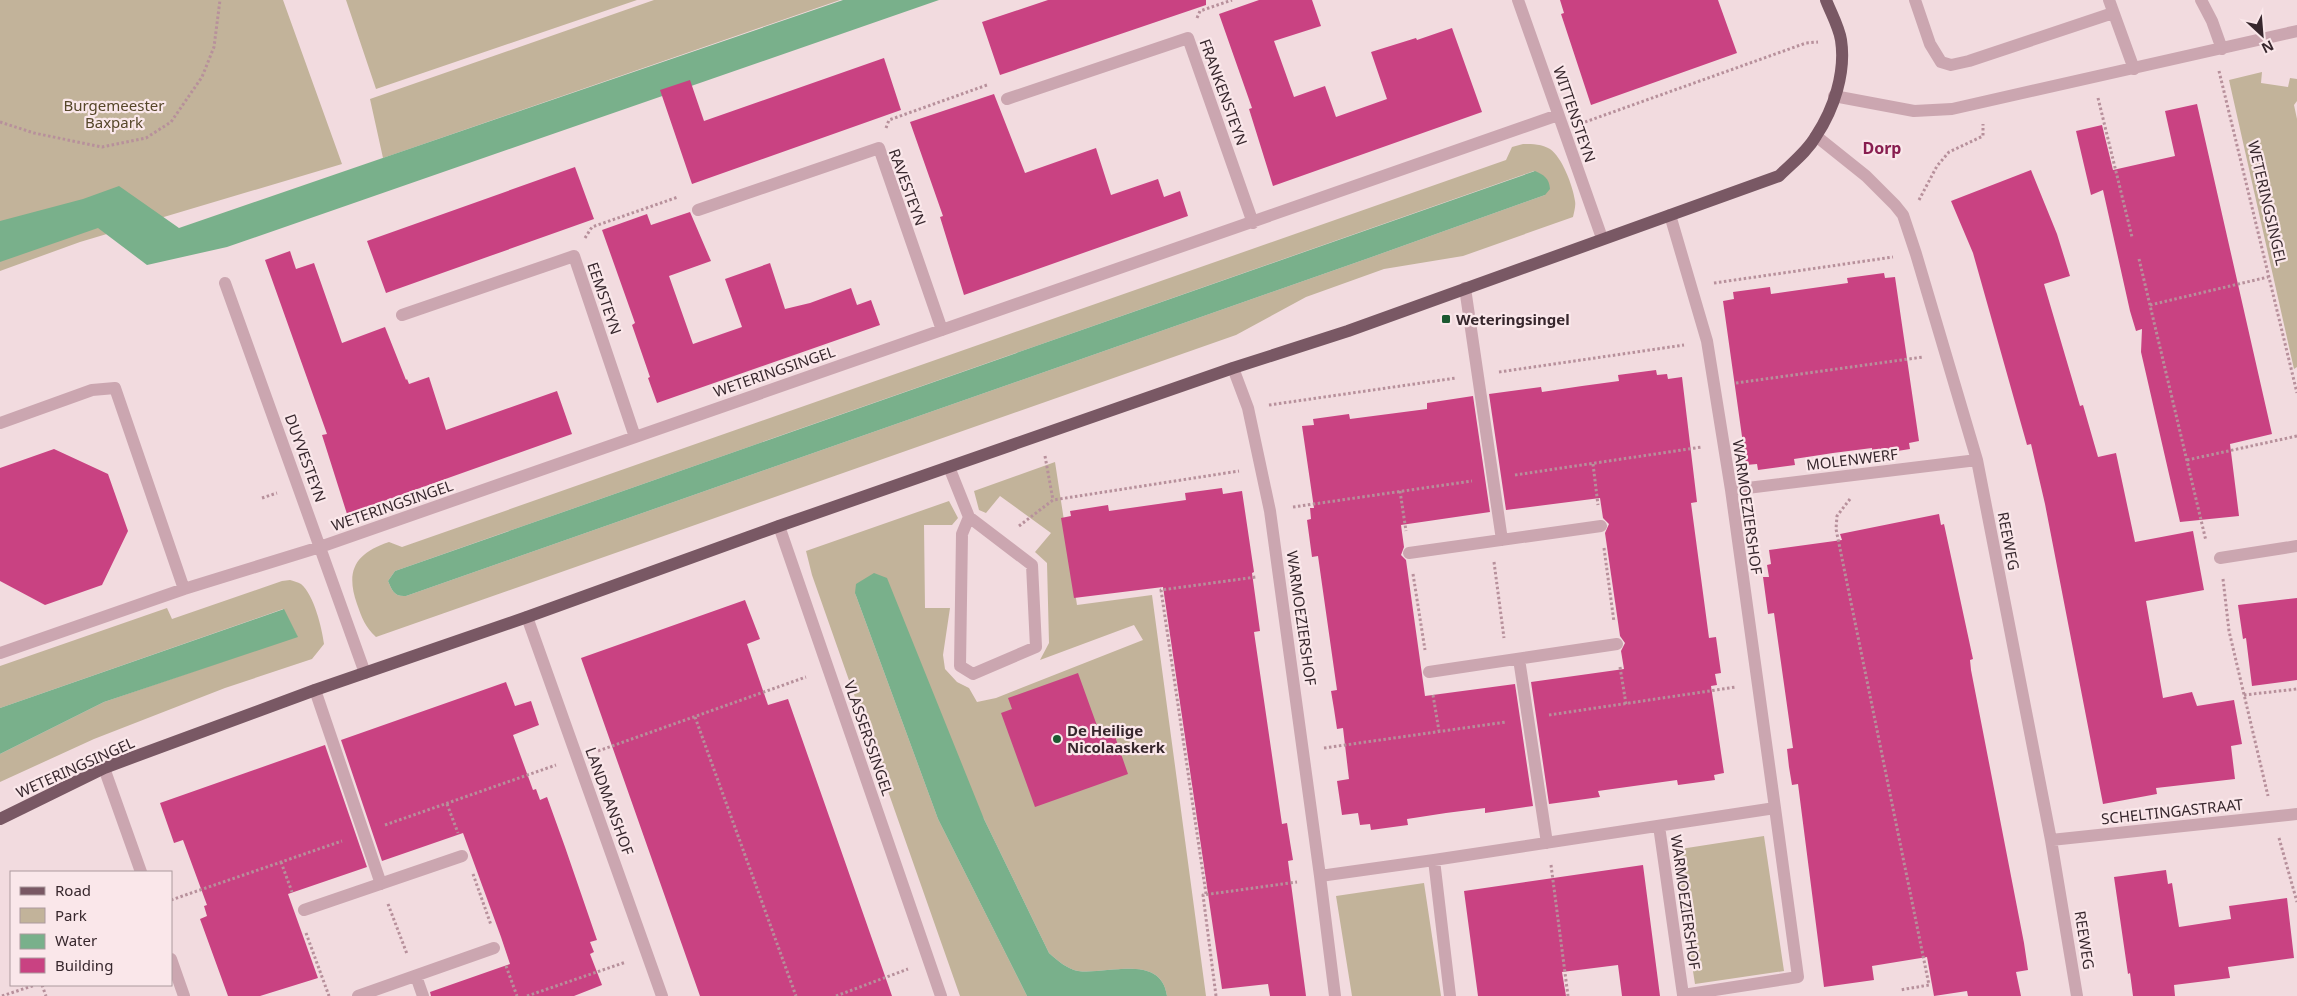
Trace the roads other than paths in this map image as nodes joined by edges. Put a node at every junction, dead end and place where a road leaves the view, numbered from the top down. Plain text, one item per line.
1 (1518, 0) edge
2 (1826, 0) edge
3 (1915, 0) edge
4 (2109, 0) edge
5 (2201, 0) edge
6 (2113, 13) junction
7 (2297, 31) edge
8 (2218, 49) junction
9 (2134, 69) junction
10 (1834, 96) junction
11 (1007, 99) road end
12 (1558, 115) junction
13 (1816, 136) junction
14 (698, 210) road end
15 (1670, 215) junction
16 (1253, 223) junction
17 (1602, 238) junction
18 (225, 283) dead end
19 (1465, 288) junction
20 (402, 314) dead end
21 (942, 330) junction
22 (1233, 368) junction
23 (0, 422) edge
24 (635, 437) junction
25 (1977, 460) junction
26 (949, 468) junction
27 (1731, 490) junction
28 (969, 517) junction
29 (779, 526) junction
30 (1601, 526) road end
31 (1496, 540) junction
32 (2297, 546) edge
33 (320, 547) junction
34 (1410, 554) road end
35 (2220, 558) road end
36 (184, 589) junction
37 (528, 617) junction
38 (1617, 644) road end
39 (0, 653) edge
40 (1513, 660) junction
41 (1429, 672) road end
42 (365, 673) junction
43 (315, 690) junction
44 (104, 768) junction
45 (1775, 808) junction
46 (2297, 814) edge
47 (0, 819) edge
48 (1659, 826) junction
49 (2051, 840) junction
50 (1548, 842) junction
51 (462, 856) dead end
52 (1434, 860) junction
53 (140, 871) edge
54 (1320, 877) junction
55 (381, 884) junction
56 (304, 910) dead end
57 (494, 948) dead end
58 (172, 962) edge
59 (416, 976) junction
60 (184, 996) edge
61 (358, 996) edge
62 (423, 996) edge
63 (662, 996) edge
64 (941, 996) edge
65 (1335, 996) edge
66 (1450, 996) edge
67 (2077, 996) edge

1 - 12 street, WITTENSTEYN
2 - 10 main road
3 - 6 street
4 - 6 street
5 - 8 street
6 - 9 street
7 - 8 street
8 - 9 street
9 - 10 street
10 - 13 main road
11 - 16 street, FRANKENSTEYN
12 - 16 street, WETERINGSINGEL
12 - 17 street, WITTENSTEYN
13 - 15 main road, WETERINGSINGEL
13 - 25 street, REEWEG
14 - 21 street, RAVESTEYN
15 - 17 main road, WETERINGSINGEL
15 - 27 street, WARMOEZIERSHOF
16 - 21 street, WETERINGSINGEL
17 - 19 main road, WETERINGSINGEL
18 - 33 street, DUYVESTEYN
19 - 22 main road, WETERINGSINGEL
19 - 31 street
20 - 24 street, EEMSTEYN
21 - 24 street, WETERINGSINGEL
22 - 26 main road, WETERINGSINGEL
22 - 54 street, WARMOEZIERSHOF
23 - 36 street
24 - 33 street, WETERINGSINGEL
25 - 27 street, MOLENWERF
25 - 49 street, REEWEG
26 - 28 street
26 - 29 main road, WETERINGSINGEL
27 - 45 street, WARMOEZIERSHOF
28 - 28 street
29 - 37 main road, WETERINGSINGEL
29 - 64 street, VLASSERSSINGEL
30 - 31 street
31 - 34 street
32 - 35 street
33 - 36 street, WETERINGSINGEL
33 - 42 street, DUYVESTEYN
36 - 39 street, WETERINGSINGEL
37 - 42 main road, WETERINGSINGEL
37 - 63 street, LANDMANSHOF
38 - 40 street
40 - 41 street
40 - 50 street
42 - 43 main road, WETERINGSINGEL
43 - 44 main road, WETERINGSINGEL
43 - 55 street
44 - 47 main road, WETERINGSINGEL
44 - 53 street
45 - 48 street, WARMOEZIERSHOF
45 - 48 street, WARMOEZIERSHOF
46 - 49 street, SCHELTINGASTRAAT
48 - 50 street, WARMOEZIERSHOF
49 - 67 street, REEWEG
50 - 52 street, WARMOEZIERSHOF
51 - 55 street
52 - 54 street, WARMOEZIERSHOF
52 - 66 street
54 - 65 street, WARMOEZIERSHOF
55 - 56 street
57 - 59 street
58 - 60 street
59 - 61 street
59 - 62 street

